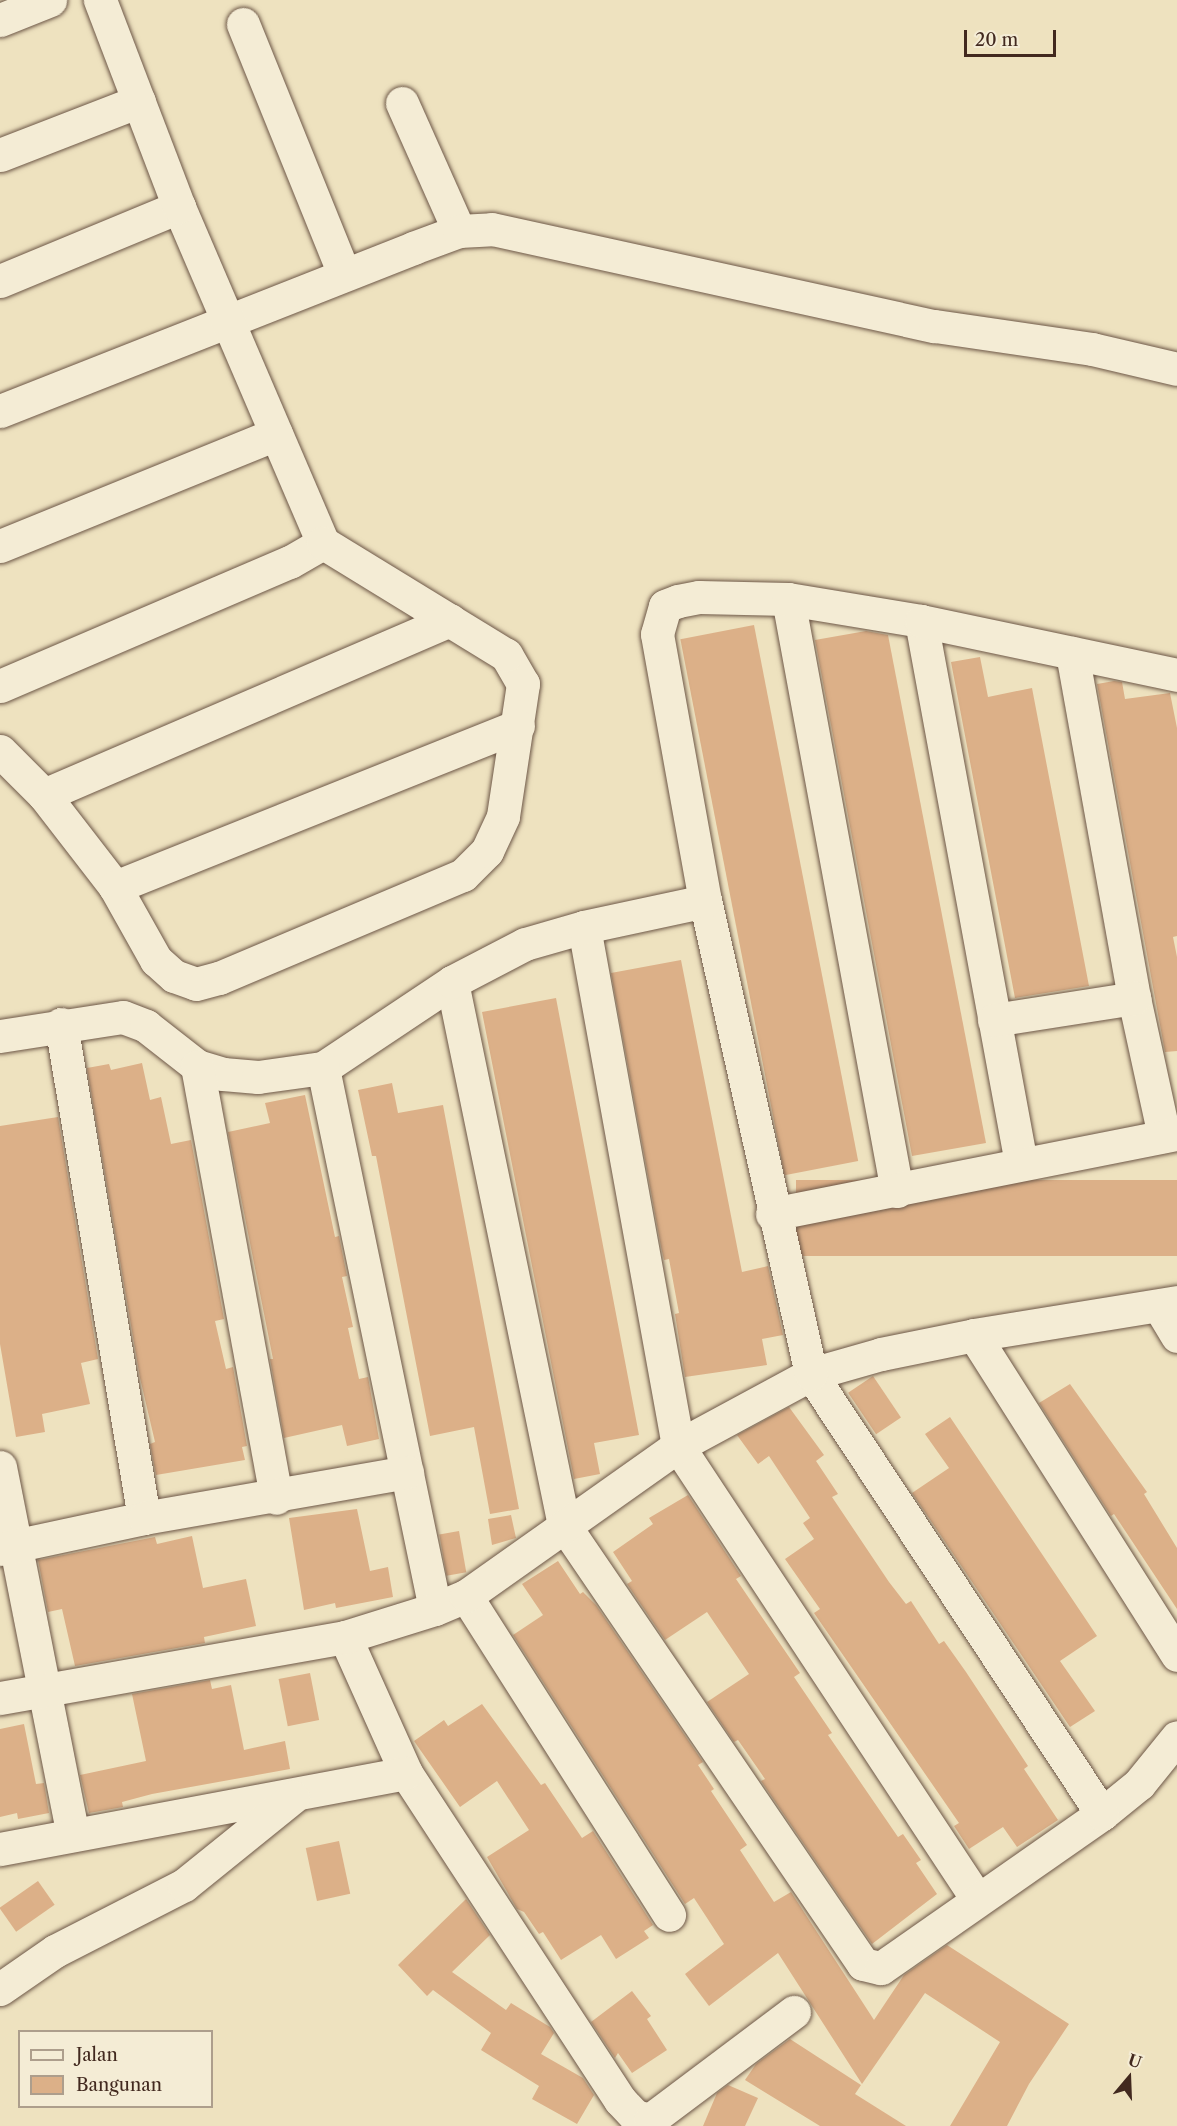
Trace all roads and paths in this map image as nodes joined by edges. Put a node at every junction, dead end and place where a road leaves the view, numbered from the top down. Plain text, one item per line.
1 (50, 0) edge
2 (100, 0) edge
3 (0, 20) edge
4 (243, 24) dead end
5 (139, 101) junction
6 (402, 103) dead end
7 (0, 155) edge
8 (179, 207) junction
9 (459, 231) junction
10 (344, 274) junction
11 (0, 280) edge
12 (230, 318) junction
13 (1177, 369) edge
14 (0, 411) edge
15 (276, 434) junction
16 (323, 543) junction
17 (0, 546) edge
18 (788, 599) junction
19 (450, 620) junction
20 (921, 621) junction
21 (1072, 653) junction
22 (1177, 675) edge
23 (0, 686) edge
24 (518, 726) junction
25 (0, 751) edge
26 (44, 795) junction
27 (115, 887) junction
28 (705, 901) junction
29 (585, 927) junction
30 (453, 982) junction
31 (1134, 998) junction
32 (994, 1020) junction
33 (61, 1024) junction
34 (0, 1036) edge
35 (197, 1066) junction
36 (323, 1068) junction
37 (1171, 1135) edge
38 (1021, 1163) junction
39 (897, 1191) junction
40 (772, 1214) junction
41 (1168, 1304) edge
42 (974, 1335) junction
43 (1177, 1336) edge
44 (810, 1374) junction
45 (678, 1446) junction
46 (0, 1467) edge
47 (407, 1472) junction
48 (276, 1498) junction
49 (144, 1518) junction
50 (564, 1525) junction
51 (7, 1548) edge
52 (466, 1596) junction
53 (435, 1609) junction
54 (345, 1637) junction
55 (1177, 1655) edge
56 (41, 1689) junction
57 (0, 1698) edge
58 (1177, 1737) edge
59 (406, 1773) junction
60 (296, 1794) junction
61 (1102, 1814) junction
62 (73, 1835) junction
63 (0, 1849) edge
64 (977, 1899) junction
65 (669, 1915) dead end
66 (0, 1989) edge
67 (794, 2012) dead end

1 - 3 street
2 - 5 street
4 - 10 street
5 - 7 street
5 - 8 street
6 - 9 street
8 - 11 street
8 - 12 street
9 - 10 street
9 - 13 street
10 - 12 street
12 - 14 street
12 - 15 street
15 - 16 street
15 - 17 street
16 - 19 street
16 - 23 street
18 - 20 street
18 - 28 street
18 - 39 street
19 - 24 street
19 - 26 street
20 - 21 street
20 - 32 street
21 - 22 street
21 - 31 street
24 - 27 street
24 - 27 street
25 - 26 street
26 - 27 street
28 - 29 street
28 - 40 street
29 - 30 street
29 - 45 street
30 - 36 street
30 - 50 street
31 - 32 street
31 - 37 street
32 - 38 street
33 - 34 street
33 - 35 street
33 - 49 street
35 - 36 street
35 - 48 street
36 - 47 street
37 - 38 street
38 - 39 street
39 - 40 street
40 - 44 street
41 - 42 street
41 - 43 street
42 - 44 street
42 - 55 street
44 - 45 street
44 - 61 street
45 - 50 street
45 - 64 street
46 - 51 street
47 - 48 street
47 - 53 street
48 - 49 street
49 - 51 street
50 - 52 street
50 - 64 street
51 - 56 street
52 - 53 street
52 - 65 street
53 - 54 street
54 - 56 street
54 - 59 street
56 - 57 street
56 - 62 street
58 - 61 street
59 - 60 street
59 - 67 street
60 - 62 street
60 - 66 street
61 - 64 street
62 - 63 street

